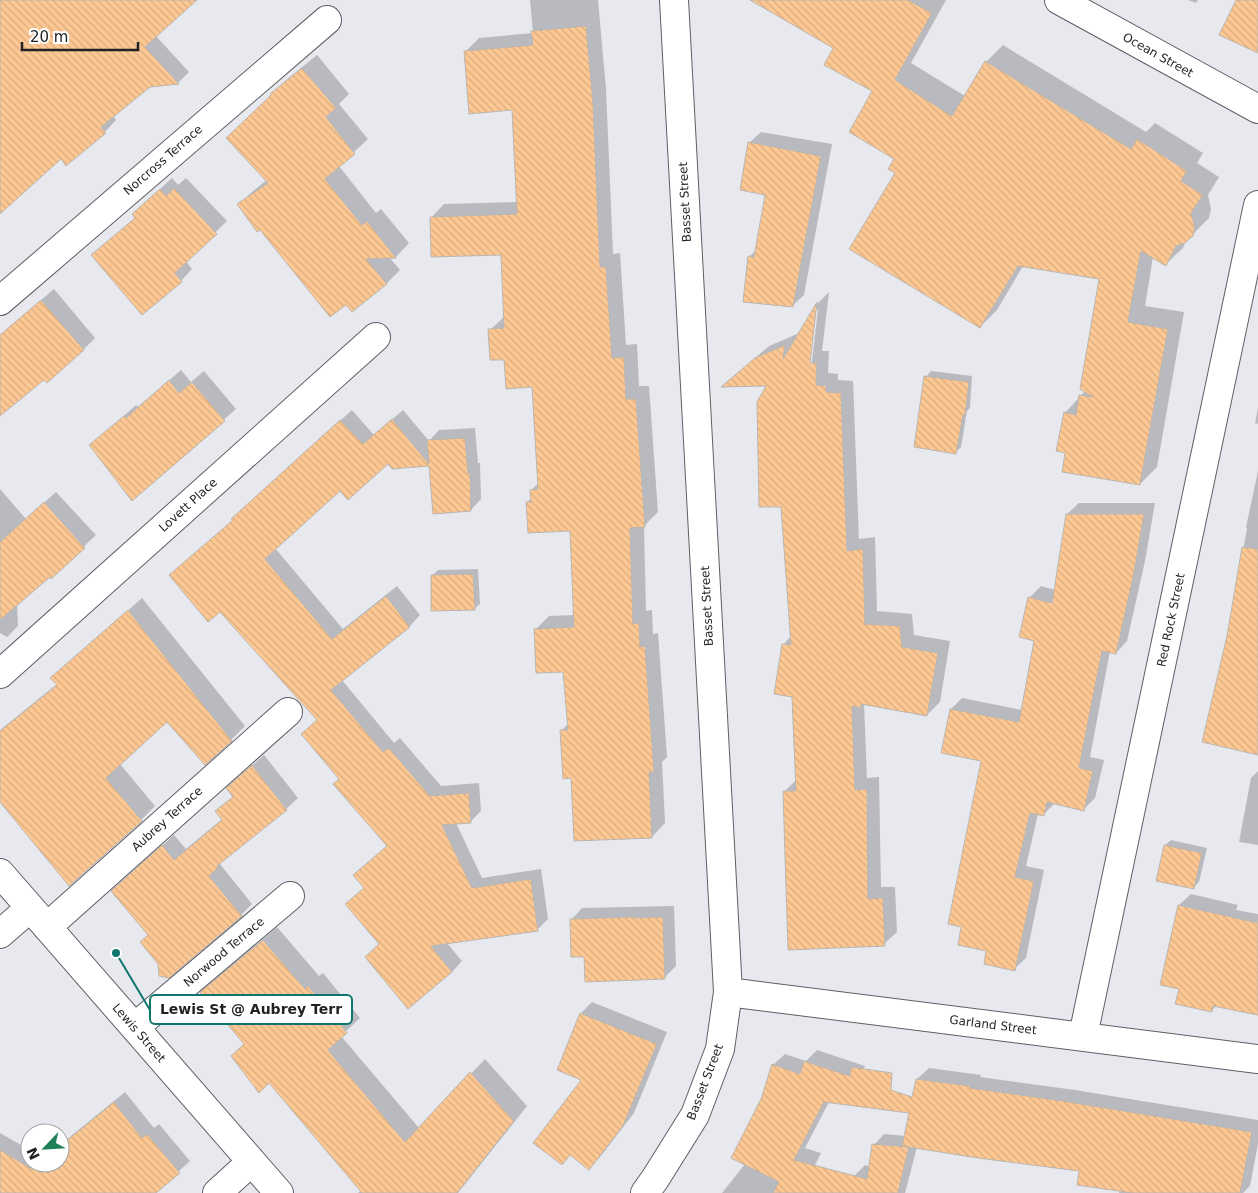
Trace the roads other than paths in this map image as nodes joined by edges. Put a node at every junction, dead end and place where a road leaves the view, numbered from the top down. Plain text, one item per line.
1 (674, 0) edge
2 (1059, 0) edge
3 (327, 20) dead end
4 (1258, 109) edge
5 (1258, 204) edge
6 (0, 301) edge
7 (376, 337) dead end
8 (0, 674) edge
9 (288, 712) dead end
10 (0, 873) edge
11 (290, 896) dead end
12 (39, 918) junction
13 (0, 934) edge
14 (728, 992) junction
15 (134, 1027) junction
16 (1083, 1036) junction
17 (1258, 1059) edge
18 (252, 1162) junction
19 (217, 1193) edge
20 (279, 1193) edge
21 (645, 1193) edge

1 - 14 street, Basset Street
2 - 4 street, Ocean Street
3 - 6 street, Norcross Terrace
5 - 16 street, Red Rock Street
7 - 8 street, Lovett Place
9 - 12 street, Aubrey Terrace
10 - 12 street, Lewis Street
11 - 15 street, Norwood Terrace
12 - 13 street, Aubrey Terrace
12 - 15 street, Lewis Street
14 - 16 street, Garland Street
14 - 21 street, Basset Street
15 - 18 street, Lewis Street
16 - 17 street, Garland Street
18 - 19 street
18 - 20 street, Lewis Street

